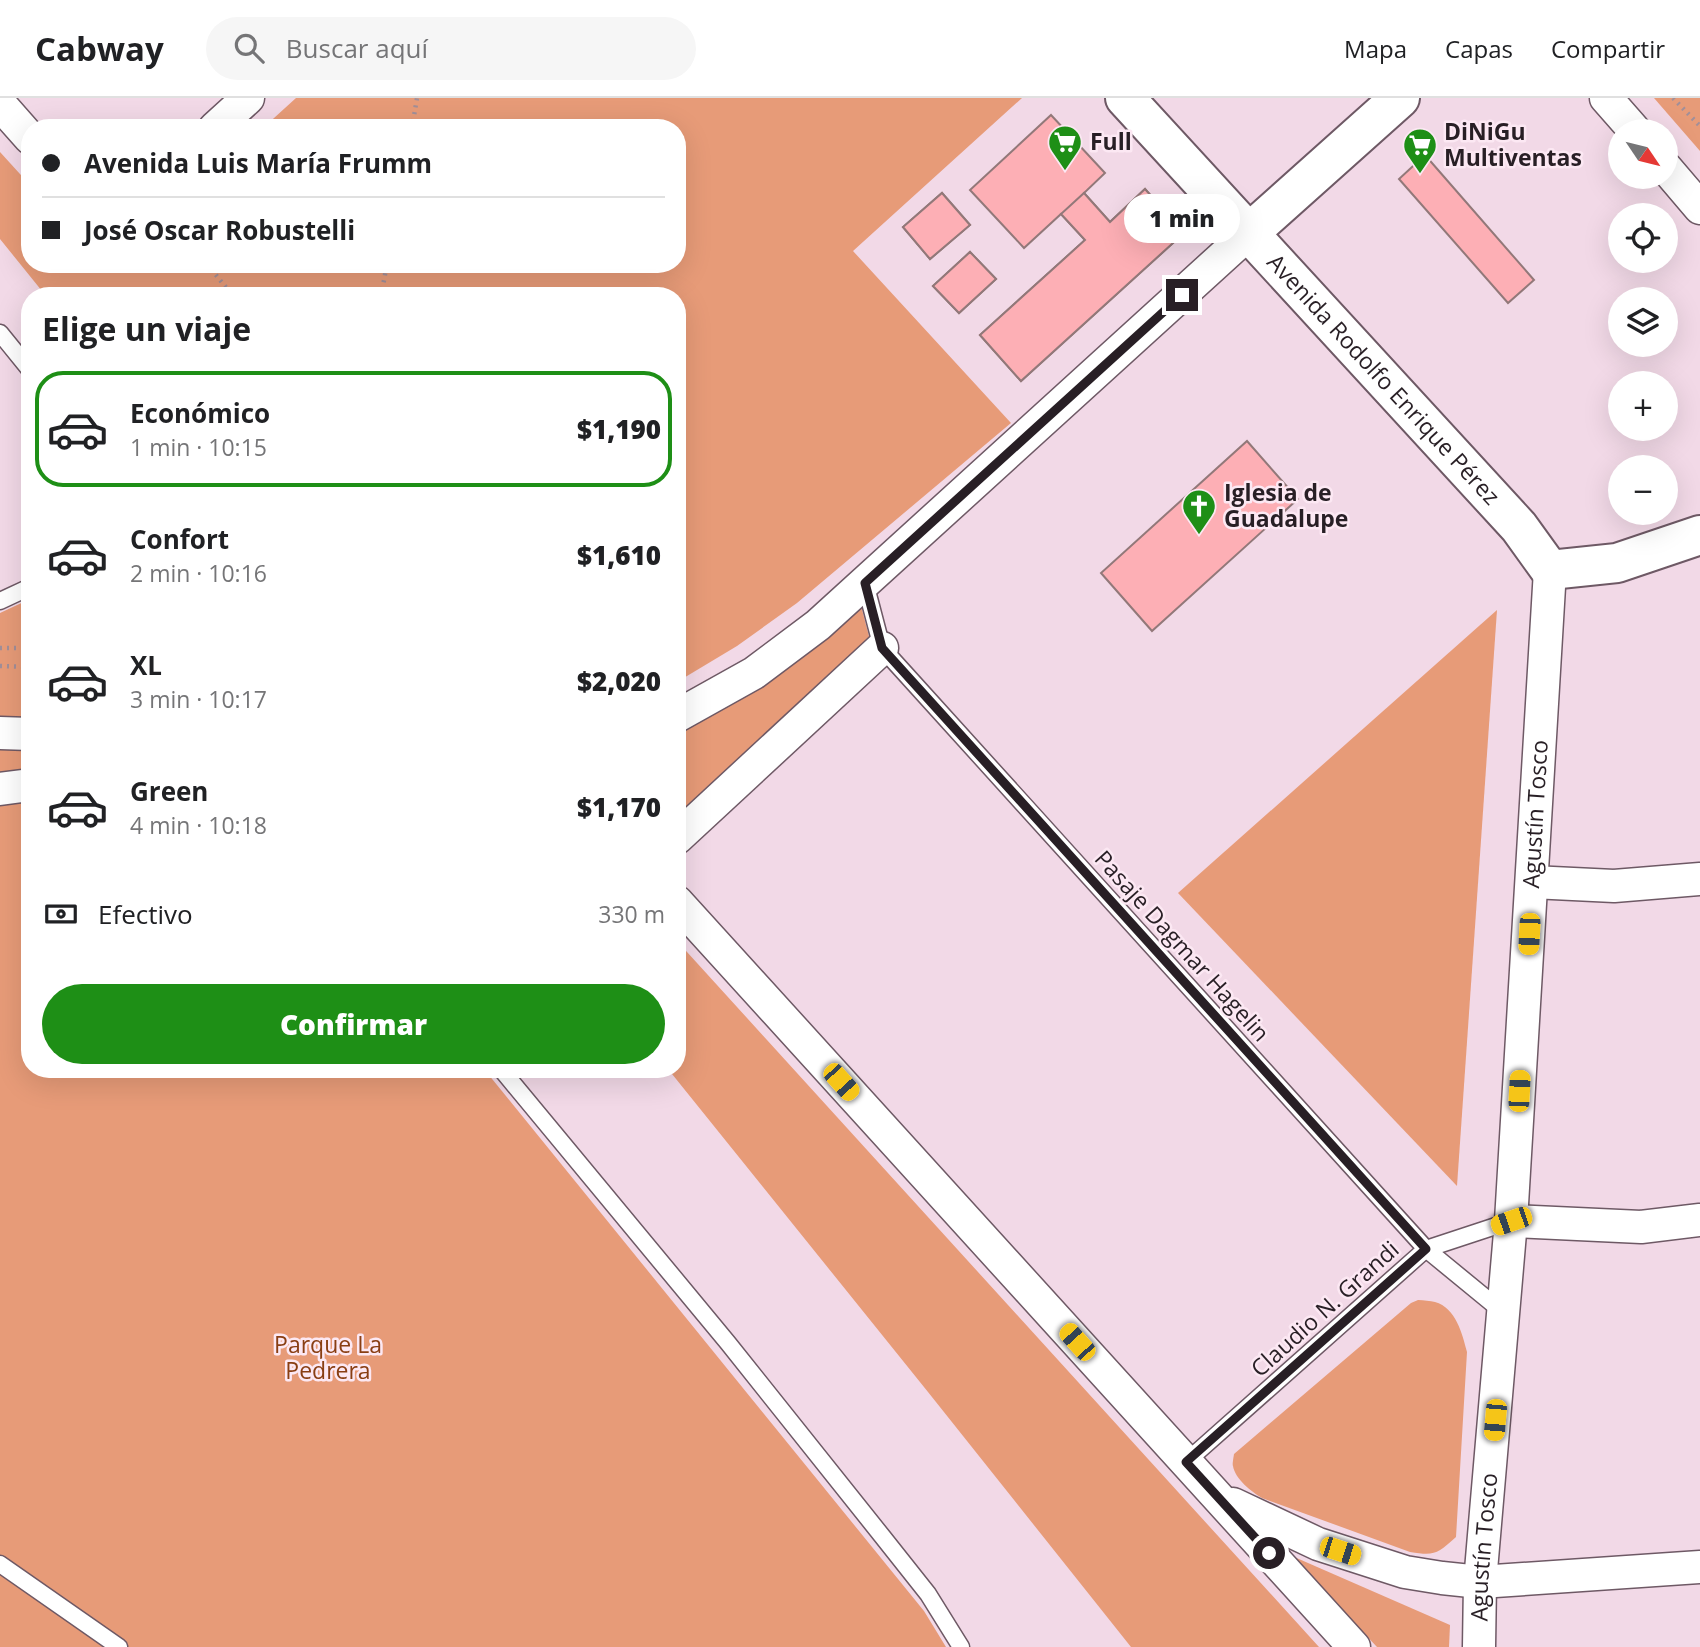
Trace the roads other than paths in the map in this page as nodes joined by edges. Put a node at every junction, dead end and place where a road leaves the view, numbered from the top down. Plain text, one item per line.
1 (248, 98) edge
2 (1125, 98) edge
3 (1400, 98) edge
4 (1606, 98) edge
5 (0, 104) edge
6 (225, 119) edge
7 (1624, 119) edge
8 (21, 128) edge
9 (1678, 182) edge
10 (1700, 208) edge
11 (1249, 233) junction
12 (0, 333) edge
13 (21, 359) edge
14 (1700, 535) edge
15 (1550, 570) junction
16 (865, 583) junction
17 (21, 591) edge
18 (0, 601) edge
19 (882, 648) junction
20 (686, 711) edge
21 (0, 733) edge
22 (21, 734) edge
23 (21, 786) edge
24 (0, 789) edge
25 (686, 830) edge
26 (1700, 879) edge
27 (1532, 882) junction
28 (686, 912) edge
29 (508, 1078) edge
30 (1700, 1220) edge
31 (1511, 1221) junction
32 (1426, 1249) junction
33 (1504, 1313) junction
34 (1186, 1462) junction
35 (1218, 1497) junction
36 (0, 1564) edge
37 (1700, 1567) edge
38 (1480, 1581) junction
39 (119, 1647) edge
40 (961, 1647) edge
41 (1354, 1647) edge
42 (1479, 1647) edge

1 - 6 street
2 - 11 street, Avenida Rodolfo Enrique Pérez
3 - 11 street
4 - 7 street
5 - 8 street
9 - 10 street
11 - 15 street, Avenida Rodolfo Enrique Pérez
11 - 16 street
12 - 13 lane
14 - 15 street
15 - 27 street, Agustín Tosco
16 - 19 lane, Pasaje Dagmar Hagelin
16 - 20 street
17 - 18 lane
19 - 25 street
19 - 32 lane, Pasaje Dagmar Hagelin
21 - 22 street
23 - 24 street
26 - 27 street
27 - 31 street, Agustín Tosco
28 - 34 street
29 - 40 lane
30 - 31 street
31 - 32 lane, Claudio N. Grandi
31 - 33 street, Agustín Tosco
32 - 33 lane, Pasaje Dagmar Hagelin
32 - 34 lane, Claudio N. Grandi
33 - 38 street, Agustín Tosco
34 - 35 street
35 - 38 street
35 - 41 street
36 - 39 lane
37 - 38 street
38 - 42 street, Agustín Tosco

